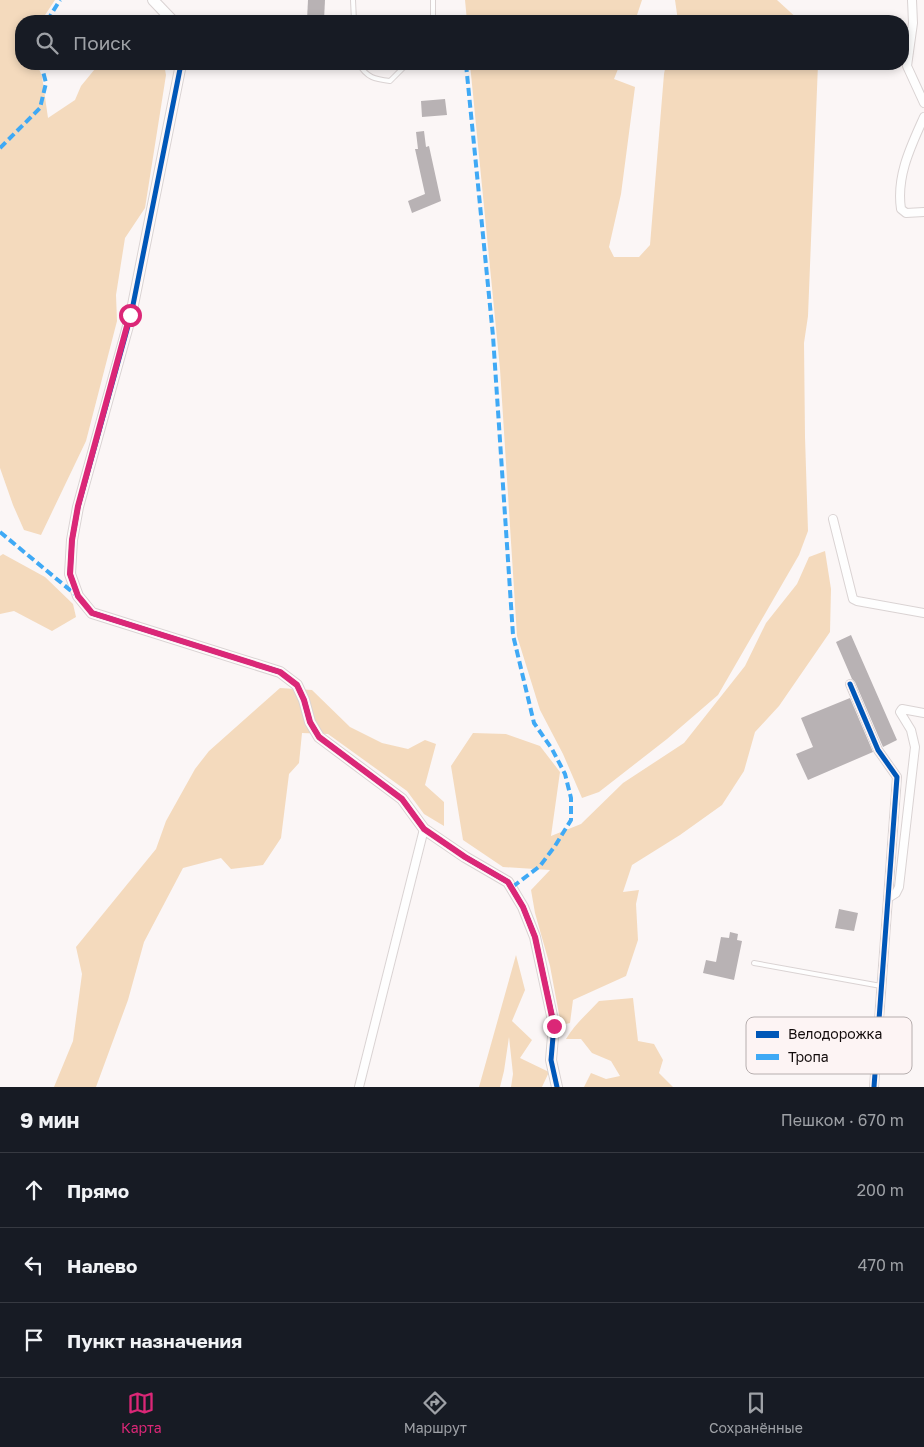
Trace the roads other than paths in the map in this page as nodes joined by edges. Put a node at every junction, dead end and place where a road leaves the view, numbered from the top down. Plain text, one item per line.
1 (154, 0) edge
2 (353, 0) edge
3 (433, 0) edge
4 (912, 0) edge
5 (168, 15) edge
6 (354, 15) edge
7 (433, 15) edge
8 (909, 52) edge
9 (180, 70) edge
10 (362, 70) edge
11 (400, 70) edge
12 (909, 70) edge
13 (924, 103) edge
14 (924, 117) edge
15 (924, 212) edge
16 (833, 519) dead end
17 (924, 613) edge
18 (850, 684) dead end
19 (924, 713) edge
20 (424, 829) junction
21 (888, 898) junction
22 (754, 963) dead end
23 (882, 986) junction
24 (880, 1017) edge
25 (875, 1074) edge
26 (359, 1087) edge
27 (557, 1087) edge
28 (874, 1087) edge

1 - 5 street
2 - 6 lane
3 - 7 lane
4 - 8 street
9 - 20 street
10 - 11 lane
12 - 13 street
14 - 15 street
16 - 17 street
18 - 21 street
19 - 21 street
20 - 26 street
20 - 27 street
21 - 23 street
22 - 23 lane
23 - 24 street
25 - 28 street

